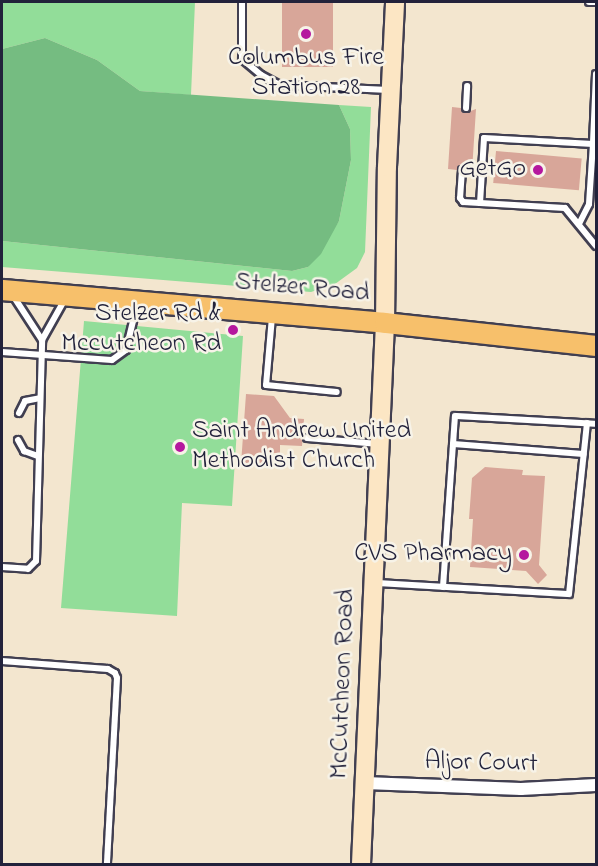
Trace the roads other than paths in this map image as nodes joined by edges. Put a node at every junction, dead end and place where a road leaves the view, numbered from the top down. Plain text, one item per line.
1 (242, 2) edge
2 (395, 2) edge
3 (589, 2) edge
4 (597, 2) edge
5 (597, 74) edge
6 (467, 86) dead end
7 (391, 91) junction
8 (466, 108) dead end
9 (592, 144) junction
10 (462, 170) dead end
11 (480, 203) junction
12 (579, 224) junction
13 (597, 246) edge
14 (6, 290) edge
15 (67, 296) junction
16 (138, 301) junction
17 (272, 314) junction
18 (385, 323) junction
19 (42, 340) junction
20 (597, 346) edge
21 (2, 352) edge
22 (41, 355) junction
23 (337, 392) dead end
24 (40, 398) junction
25 (19, 413) dead end
26 (587, 423) junction
27 (597, 424) edge
28 (307, 438) dead end
29 (18, 440) dead end
30 (380, 444) junction
31 (453, 444) junction
32 (584, 454) junction
33 (38, 456) junction
34 (2, 567) edge
35 (374, 583) junction
36 (443, 587) junction
37 (2, 661) edge
38 (365, 783) junction
39 (597, 785) edge
40 (107, 864) edge
41 (361, 864) edge

1 - 7 lane
2 - 7 main road, McCutcheon Road
3 - 4 lane
5 - 9 lane
6 - 8 lane
7 - 18 main road, McCutcheon Road
9 - 11 lane
9 - 12 lane
10 - 11 lane
11 - 12 lane
12 - 13 lane
14 - 15 main road, Stelzer Road
14 - 19 lane
15 - 16 main road, Stelzer Road
15 - 19 lane
16 - 17 main road, Stelzer Road
16 - 22 lane
17 - 18 main road, Stelzer Road
17 - 23 lane
18 - 20 main road, Stelzer Road
18 - 30 main road, McCutcheon Road
19 - 22 lane
21 - 22 lane
22 - 24 lane
24 - 25 lane
24 - 33 lane
26 - 27 lane
26 - 31 lane
26 - 32 lane
28 - 30 lane
29 - 33 lane
30 - 35 main road, McCutcheon Road
31 - 32 lane
31 - 36 lane
32 - 36 lane
33 - 34 lane
35 - 36 lane
35 - 38 main road, McCutcheon Road
37 - 40 lane
38 - 39 street, Aljor Court
38 - 41 main road, McCutcheon Road

